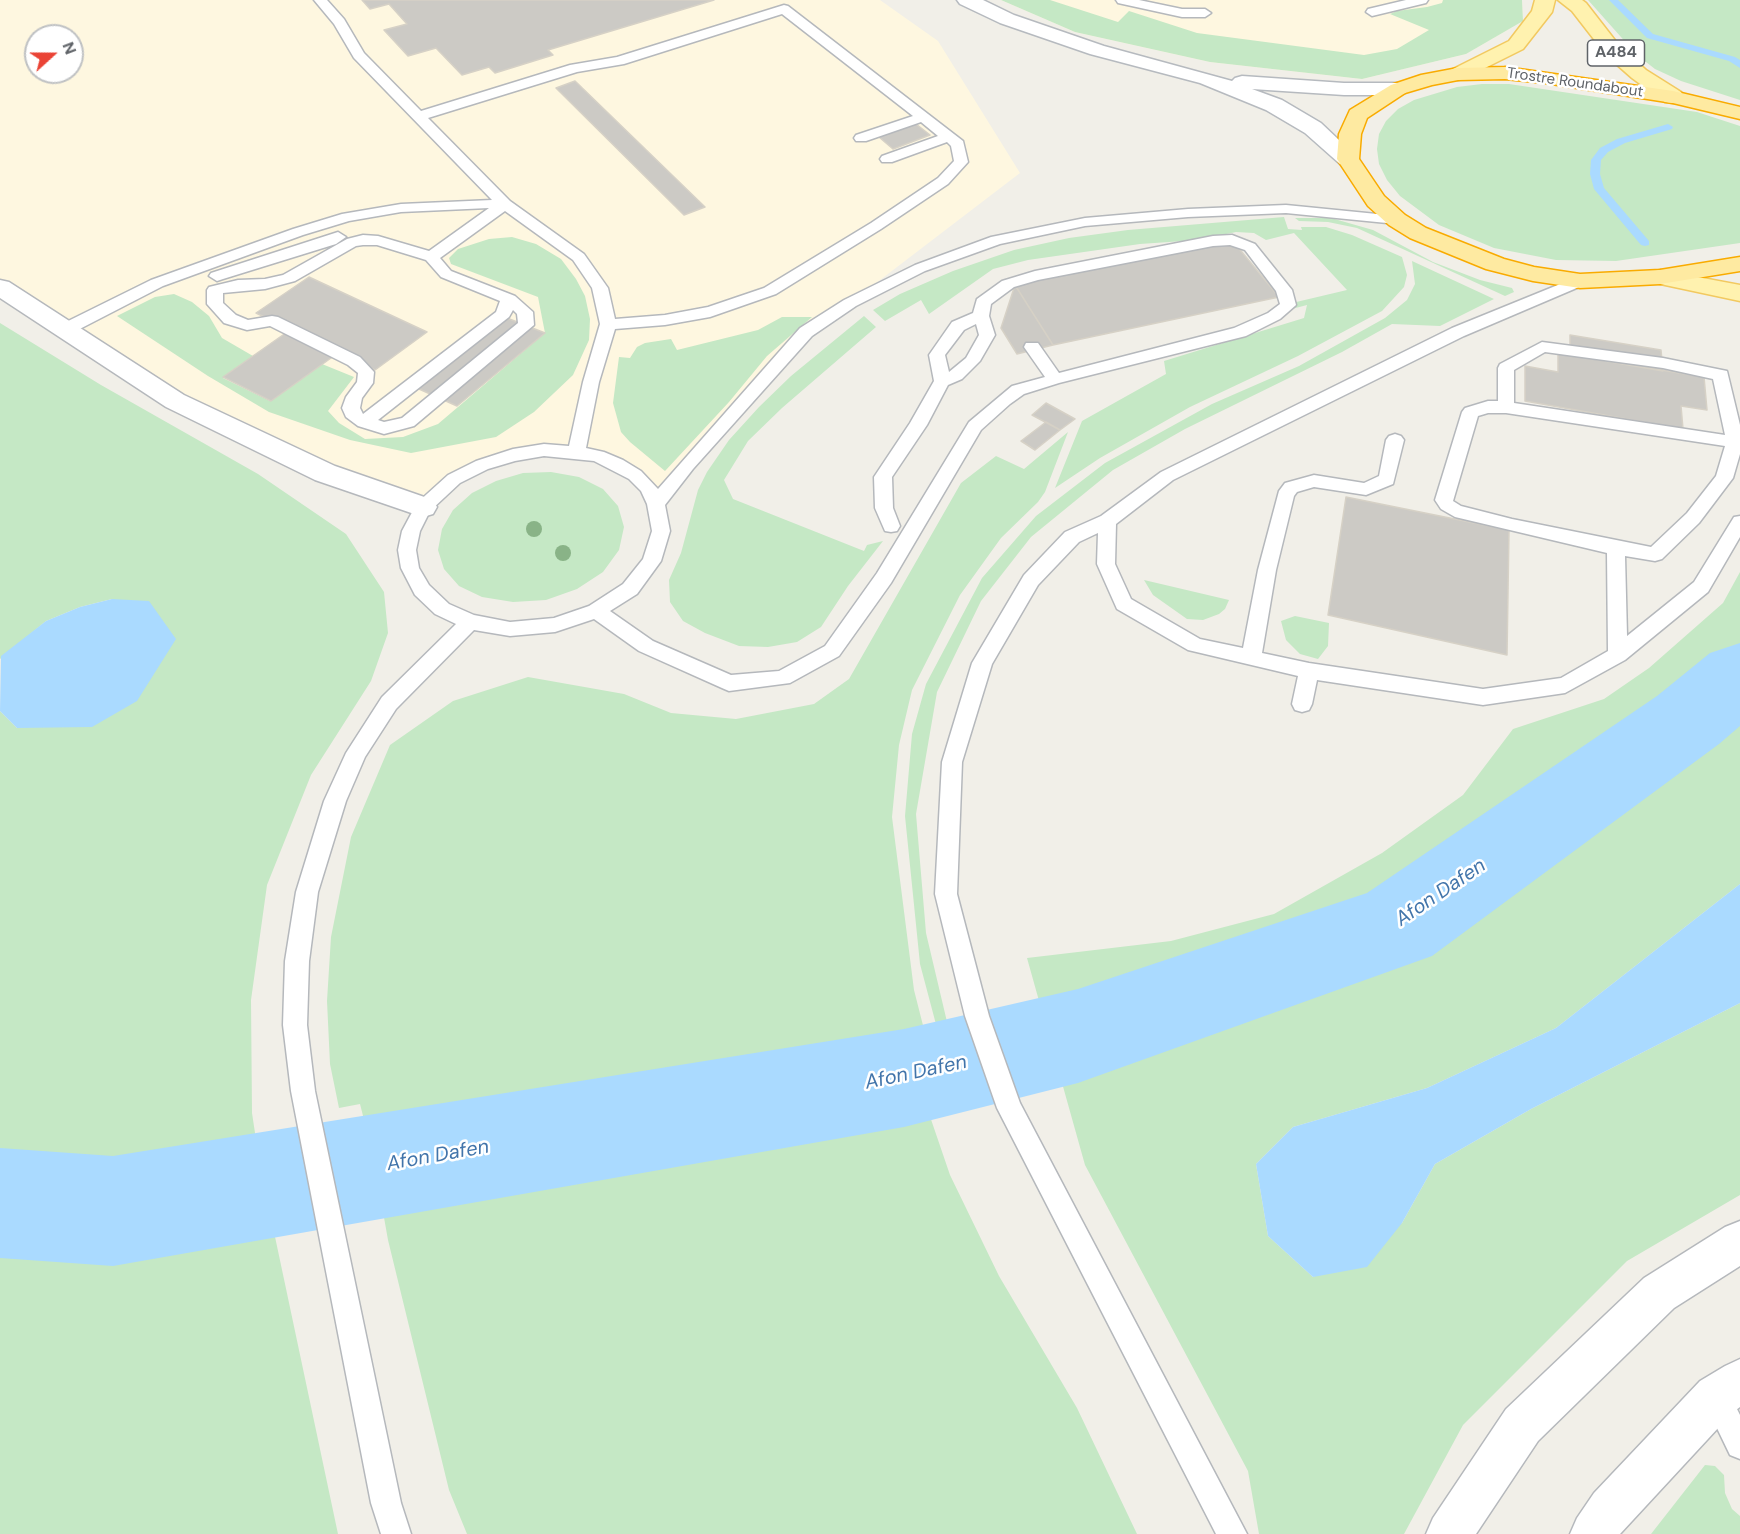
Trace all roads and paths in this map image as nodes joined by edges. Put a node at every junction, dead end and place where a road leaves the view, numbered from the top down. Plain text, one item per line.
1 (320, 0) edge
2 (967, 0) edge
3 (1122, 0) edge
4 (1422, 0) edge
5 (1545, 0) edge
6 (1568, 0) edge
7 (1372, 12) dead end
8 (1205, 13) dead end
9 (1458, 74) junction
10 (1207, 79) junction
11 (1398, 89) junction
12 (1672, 97) junction
13 (1740, 113) edge
14 (419, 116) junction
15 (922, 117) junction
16 (948, 137) junction
17 (861, 138) dead end
18 (887, 159) dead end
19 (1348, 159) junction
20 (505, 204) junction
21 (377, 212) junction
22 (1397, 220) junction
23 (431, 257) junction
24 (1129, 258) junction
25 (1740, 264) edge
26 (1660, 277) junction
27 (1580, 281) junction
28 (188, 282) junction
29 (157, 283) junction
30 (0, 287) edge
31 (215, 290) junction
32 (1740, 293) edge
33 (509, 299) junction
34 (971, 300) dead end
35 (981, 316) junction
36 (608, 324) junction
37 (64, 330) junction
38 (1032, 347) dead end
39 (1055, 379) junction
40 (942, 381) junction
41 (1506, 407) junction
42 (364, 422) junction
43 (1395, 440) dead end
44 (1737, 443) edge
45 (576, 452) junction
46 (656, 504) junction
47 (423, 507) junction
48 (1107, 521) junction
49 (1740, 522) edge
50 (911, 533) junction
51 (1616, 548) junction
52 (596, 611) junction
53 (470, 622) junction
54 (1618, 655) junction
55 (1251, 659) junction
56 (1309, 671) junction
57 (1302, 704) dead end
58 (1740, 1242) edge
59 (1728, 1389) edge
60 (1740, 1445) edge
61 (396, 1534) edge
62 (1232, 1534) edge
63 (1449, 1534) edge
64 (1593, 1534) edge

1 - 14 lane
2 - 10 street
3 - 8 lane
4 - 7 lane
5 - 9 main road
6 - 12 main road, A484
9 - 11 highway, Trostre Roundabout
9 - 12 highway, Trostre Roundabout
10 - 11 street
10 - 19 street
11 - 19 highway, Trostre Roundabout
12 - 13 highway, Trostre Roundabout
14 - 15 lane
14 - 20 lane
15 - 16 lane
15 - 17 lane
16 - 18 lane
16 - 36 lane
19 - 22 highway
20 - 21 lane
20 - 23 lane
20 - 36 lane
21 - 28 lane
21 - 29 lane
22 - 27 highway
22 - 46 lane
23 - 31 lane
23 - 33 lane
24 - 34 lane
24 - 35 lane
24 - 39 lane
25 - 26 highway
26 - 27 highway
26 - 32 main road
27 - 48 lane
28 - 29 lane
28 - 31 lane
29 - 37 lane
30 - 37 street
31 - 42 lane
33 - 42 lane
33 - 42 lane
35 - 40 lane
35 - 40 lane
36 - 45 lane
37 - 47 street
38 - 39 lane
39 - 50 lane
40 - 50 lane
41 - 44 lane
41 - 44 lane
41 - 51 lane
43 - 55 lane
44 - 51 lane
45 - 46 lane
45 - 47 lane
46 - 52 lane
47 - 53 lane
48 - 55 lane
48 - 62 lane
49 - 54 lane
50 - 52 lane
51 - 54 lane
52 - 53 lane
53 - 61 lane
54 - 56 lane
55 - 56 lane
56 - 57 lane
58 - 63 street
59 - 60 lane
59 - 64 street

